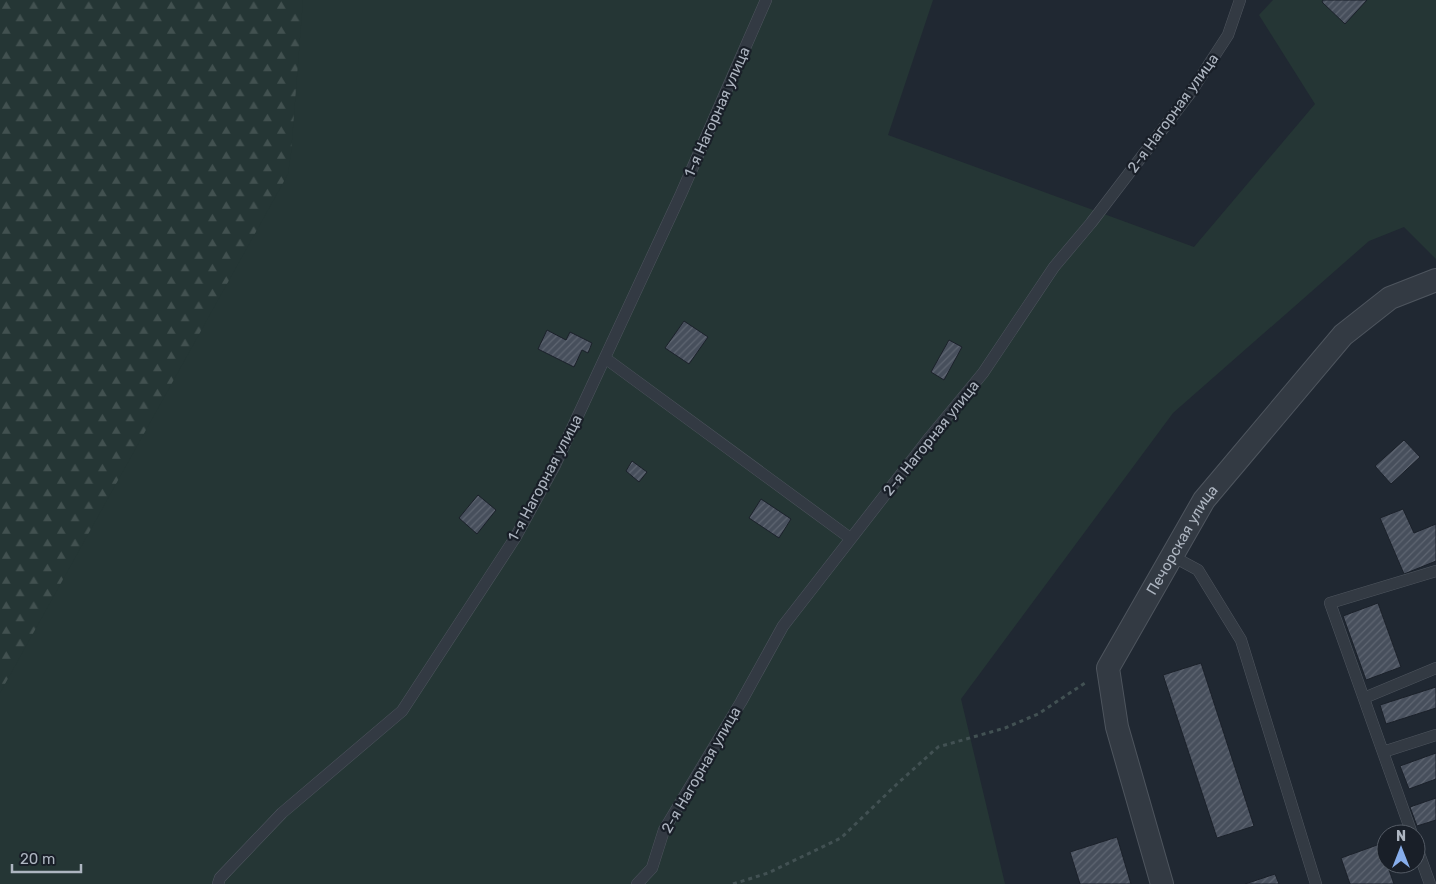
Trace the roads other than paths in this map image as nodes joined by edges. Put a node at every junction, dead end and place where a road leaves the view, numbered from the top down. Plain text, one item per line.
1 (766, 0) edge
2 (1240, 0) edge
3 (1436, 280) edge
4 (605, 358) junction
5 (850, 538) junction
6 (1172, 556) junction
7 (1436, 571) edge
8 (1436, 668) edge
9 (1364, 698) junction
10 (1436, 735) edge
11 (1384, 752) junction
12 (1409, 824) edge
13 (218, 884) edge
14 (637, 884) edge
15 (1162, 884) edge
16 (1316, 884) edge

1 - 4 lane, 1-я Нагорная улица
2 - 5 lane, 2-я Нагорная улица
3 - 6 street, Печорская улица
4 - 5 lane
4 - 13 lane, 1-я Нагорная улица
5 - 14 lane, 2-я Нагорная улица
6 - 15 street, Печорская улица
6 - 16 lane
7 - 9 lane
8 - 9 lane
9 - 11 lane
10 - 11 lane
11 - 12 lane

